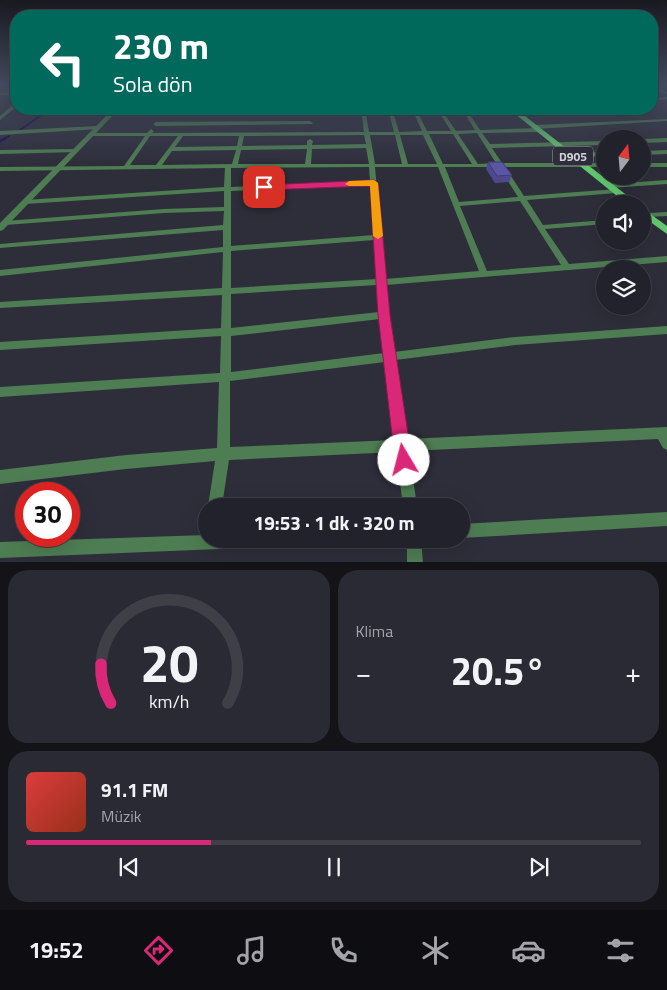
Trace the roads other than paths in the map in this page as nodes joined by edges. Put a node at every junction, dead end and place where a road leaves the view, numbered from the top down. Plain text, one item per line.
1 (110, 115) edge
2 (162, 115) edge
3 (309, 115) edge
4 (365, 115) edge
5 (392, 115) edge
6 (417, 115) edge
7 (442, 115) edge
8 (468, 115) edge
9 (529, 115) edge
10 (521, 116) joint
11 (667, 120) edge
12 (310, 122) junction
13 (156, 124) junction
14 (97, 128) junction
15 (537, 128) junction
16 (453, 132) junction
17 (479, 132) junction
18 (0, 133) edge
19 (310, 133) junction
20 (367, 133) junction
21 (397, 133) junction
22 (425, 133) junction
23 (150, 134) junction
24 (182, 134) junction
25 (242, 134) junction
26 (90, 135) junction
27 (667, 140) edge
28 (651, 141) edge
29 (596, 144) edge
30 (369, 146) junction
31 (489, 146) junction
32 (559, 146) junction
33 (309, 147) junction
34 (239, 148) junction
35 (171, 149) junction
36 (75, 151) junction
37 (0, 152) edge
38 (651, 152) edge
39 (667, 152) edge
40 (596, 154) edge
41 (571, 155) junction
42 (651, 165) edge
43 (667, 165) edge
44 (127, 166) junction
45 (158, 166) junction
46 (231, 166) junction
47 (308, 166) junction
48 (372, 166) junction
49 (406, 166) junction
50 (441, 166) junction
51 (476, 166) junction
52 (502, 166) junction
53 (585, 166) junction
54 (596, 166) edge
55 (60, 167) junction
56 (0, 169) edge
57 (667, 182) edge
58 (374, 183) junction
59 (613, 188) junction
60 (227, 189) junction
61 (622, 195) edge
62 (523, 199) junction
63 (25, 202) junction
64 (456, 204) junction
65 (227, 210) junction
66 (667, 214) edge
67 (651, 216) edge
68 (651, 219) edge
69 (596, 223) edge
70 (3, 226) edge
71 (227, 227) junction
72 (541, 227) junction
73 (667, 230) edge
74 (378, 237) junction
75 (0, 246) edge
76 (226, 250) junction
77 (667, 259) edge
78 (566, 268) junction
79 (0, 273) edge
80 (484, 274) junction
81 (382, 282) junction
82 (225, 291) junction
83 (0, 305) edge
84 (384, 315) junction
85 (667, 330) edge
86 (227, 332) junction
87 (0, 346) edge
88 (390, 358) junction
89 (225, 378) junction
90 (0, 392) edge
91 (665, 437) edge
92 (402, 445) junction
93 (222, 454) junction
94 (0, 477) edge
95 (216, 498) edge
96 (409, 498) edge
97 (667, 519) edge
98 (470, 530) edge
99 (198, 541) edge
100 (414, 548) edge
101 (0, 550) edge
102 (415, 562) edge

1 - 14 street
2 - 13 street
3 - 12 street
4 - 20 street
5 - 21 street
6 - 22 street
7 - 16 street
8 - 17 street
9 - 10 street
10 - 15 main road, D905
11 - 15 street
12 - 13 street
12 - 19 street
13 - 23 street
14 - 18 street
14 - 26 street
15 - 17 street
15 - 32 main road, D905
16 - 17 street
16 - 22 street
16 - 51 street
17 - 31 street
19 - 20 street
19 - 25 street
19 - 33 street
20 - 21 street
20 - 30 street
21 - 22 street
21 - 49 street
22 - 50 street
23 - 24 street
23 - 26 street
23 - 44 street
24 - 25 street
24 - 35 street
25 - 34 street
26 - 36 street
27 - 28 street
29 - 32 street
30 - 33 street
30 - 48 street
31 - 32 street
31 - 52 street
32 - 41 main road, D905
33 - 34 street
33 - 47 street
34 - 35 street
34 - 46 street
35 - 45 street
36 - 37 street
36 - 55 street
38 - 39 street
40 - 41 street
41 - 53 main road, D905
42 - 43 street
44 - 45 street
44 - 55 street
45 - 46 street
46 - 47 street
46 - 60 street
47 - 48 street
48 - 49 street
48 - 58 street
49 - 50 street
50 - 51 street
50 - 64 street
51 - 52 street
52 - 53 street
52 - 62 street
53 - 54 street
53 - 59 main road, D905
55 - 56 street
55 - 63 street
57 - 59 street
58 - 60 street
58 - 74 street
59 - 61 main road, D905
59 - 62 street
60 - 63 street
60 - 65 street
62 - 64 street
62 - 72 street
63 - 70 street
64 - 80 street
65 - 70 street
65 - 71 street
66 - 67 street
68 - 73 main road
69 - 72 street
71 - 75 street
71 - 76 street
72 - 78 street
74 - 76 street
74 - 81 street
76 - 79 street
76 - 82 street
77 - 78 street
78 - 80 street
80 - 81 street
81 - 82 street
81 - 84 street
82 - 83 street
82 - 86 street
84 - 86 street
84 - 88 street
85 - 88 street
86 - 87 street
86 - 89 street
88 - 89 street
88 - 92 street
89 - 90 street
89 - 93 street
91 - 92 street
92 - 93 street
92 - 96 street
93 - 94 street
93 - 95 street
97 - 98 street
99 - 101 street
100 - 102 street

